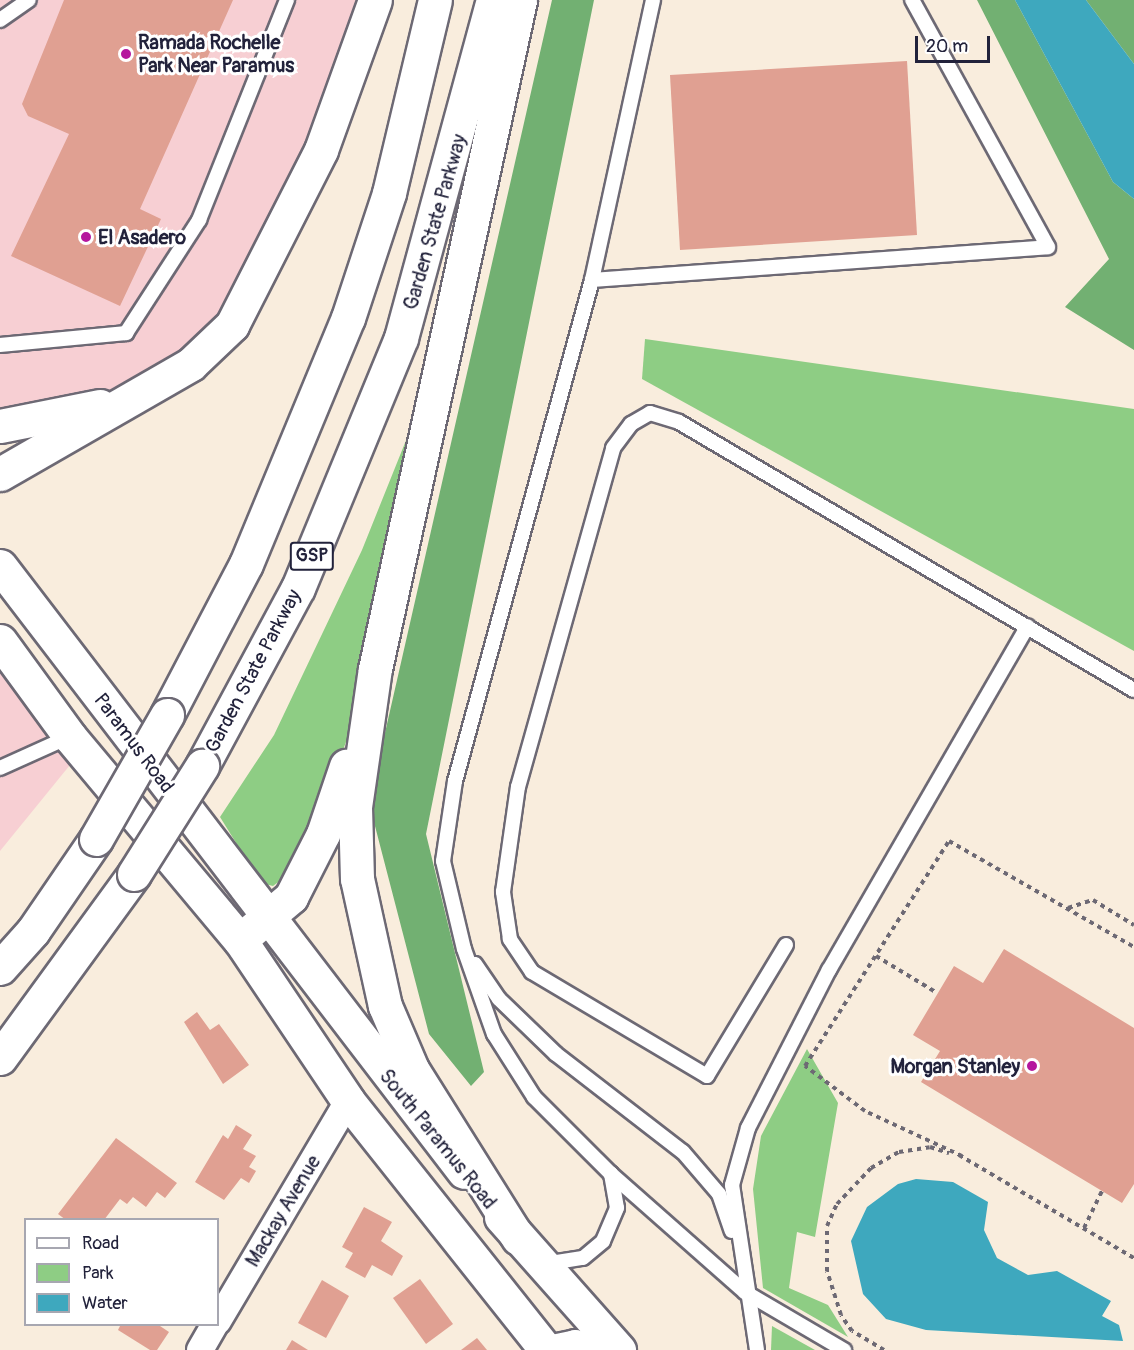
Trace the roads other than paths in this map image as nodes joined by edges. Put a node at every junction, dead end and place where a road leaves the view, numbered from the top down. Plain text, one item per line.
1 (29, 0) edge
2 (287, 0) edge
3 (375, 0) edge
4 (435, 0) edge
5 (493, 0) edge
6 (520, 0) edge
7 (653, 0) edge
8 (912, 0) edge
9 (0, 20) edge
10 (592, 280) junction
11 (0, 345) edge
12 (145, 394) junction
13 (0, 426) edge
14 (0, 474) edge
15 (0, 566) edge
16 (1028, 626) junction
17 (0, 641) edge
18 (375, 669) junction
19 (1134, 690) edge
20 (70, 737) junction
21 (2, 762) edge
22 (268, 919) junction
23 (240, 940) junction
24 (786, 945) dead end
25 (464, 949) junction
26 (0, 968) edge
27 (0, 1058) edge
28 (348, 1101) junction
29 (611, 1174) junction
30 (518, 1238) junction
31 (740, 1253) junction
32 (542, 1264) junction
33 (745, 1292) junction
34 (219, 1319) edge
35 (214, 1326) edge
36 (544, 1349) edge
37 (200, 1350) edge
38 (604, 1350) edge
39 (619, 1350) edge
40 (757, 1350) edge
41 (844, 1350) edge

1 - 9 lane
2 - 11 lane
3 - 12 main road
4 - 26 main road, bridge
5 - 27 main road, Garden State Parkway / GSP, bridge
6 - 18 main road
7 - 10 lane
8 - 10 lane
10 - 25 lane
12 - 13 main road
12 - 14 main road
15 - 22 main road, Paramus Road
16 - 19 lane
16 - 24 lane
16 - 31 lane
17 - 20 main road, Paramus Road
18 - 22 main road
18 - 30 main road
20 - 21 lane
20 - 23 main road, Paramus Road
22 - 23 main road
22 - 30 main road, South Paramus Road
23 - 28 main road
25 - 29 lane
25 - 31 lane
28 - 34 street, Mackay Avenue
28 - 36 main road
29 - 32 lane
29 - 33 lane
30 - 32 main road, South Paramus Road
31 - 33 lane
32 - 39 main road, South Paramus Road
33 - 40 lane
33 - 41 lane
35 - 37 street
36 - 38 street

